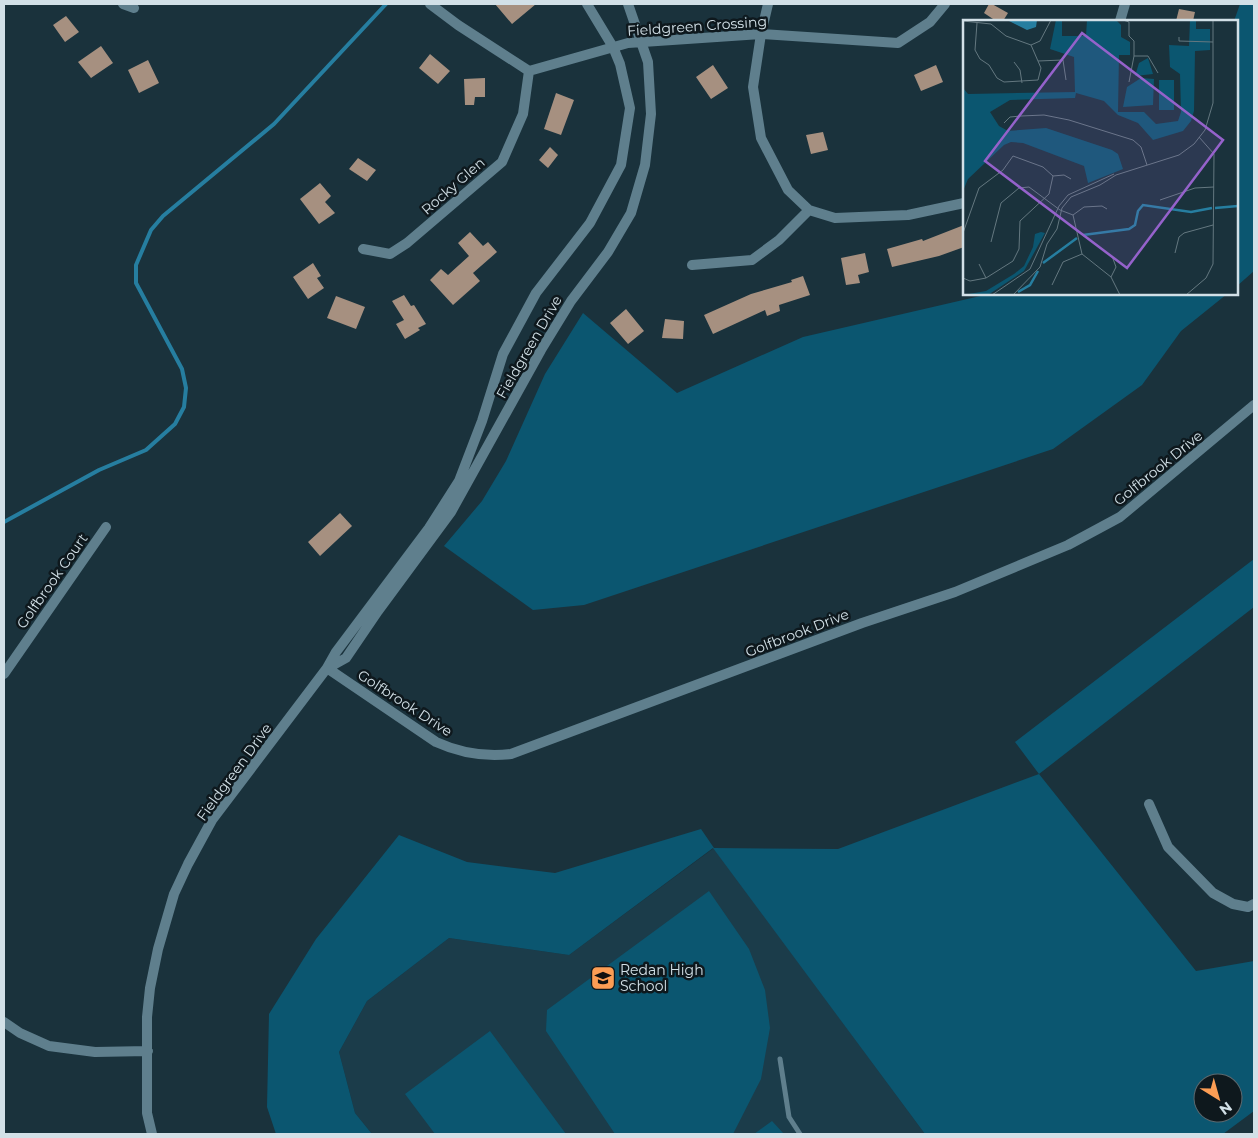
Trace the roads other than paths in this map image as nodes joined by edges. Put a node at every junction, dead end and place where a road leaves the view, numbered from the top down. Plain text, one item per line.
1 (123, 4) edge
2 (430, 4) edge
3 (587, 4) edge
4 (628, 4) edge
5 (768, 4) edge
6 (946, 4) edge
7 (1124, 4) edge
8 (134, 8) dead end
9 (1120, 20) edge
10 (761, 34) junction
11 (642, 42) junction
12 (613, 47) junction
13 (529, 70) junction
14 (963, 203) edge
15 (809, 210) junction
16 (363, 249) dead end
17 (692, 265) dead end
18 (1254, 405) edge
19 (106, 528) dead end
20 (328, 668) junction
21 (4, 674) edge
22 (1149, 804) dead end
23 (1254, 904) edge
24 (4, 1022) edge
25 (148, 1051) junction
26 (780, 1059) dead end
27 (152, 1134) edge
28 (800, 1134) edge

1 - 8 street
2 - 13 street
3 - 12 street, Fieldgreen Drive
4 - 11 street, Fieldgreen Drive
5 - 10 street
6 - 10 street, Fieldgreen Crossing
7 - 9 street
10 - 11 street, Fieldgreen Crossing
10 - 15 street
11 - 12 street, Fieldgreen Crossing
11 - 20 street, Fieldgreen Drive
12 - 13 street, Fieldgreen Crossing
12 - 20 street, Fieldgreen Drive
13 - 16 street, Rocky Glen
14 - 15 street
15 - 17 street
18 - 20 street, Golfbrook Drive
19 - 21 street, Golfbrook Court
20 - 25 street, Fieldgreen Drive
22 - 23 street
24 - 25 street
25 - 27 street, Fieldgreen Drive
26 - 28 lane

